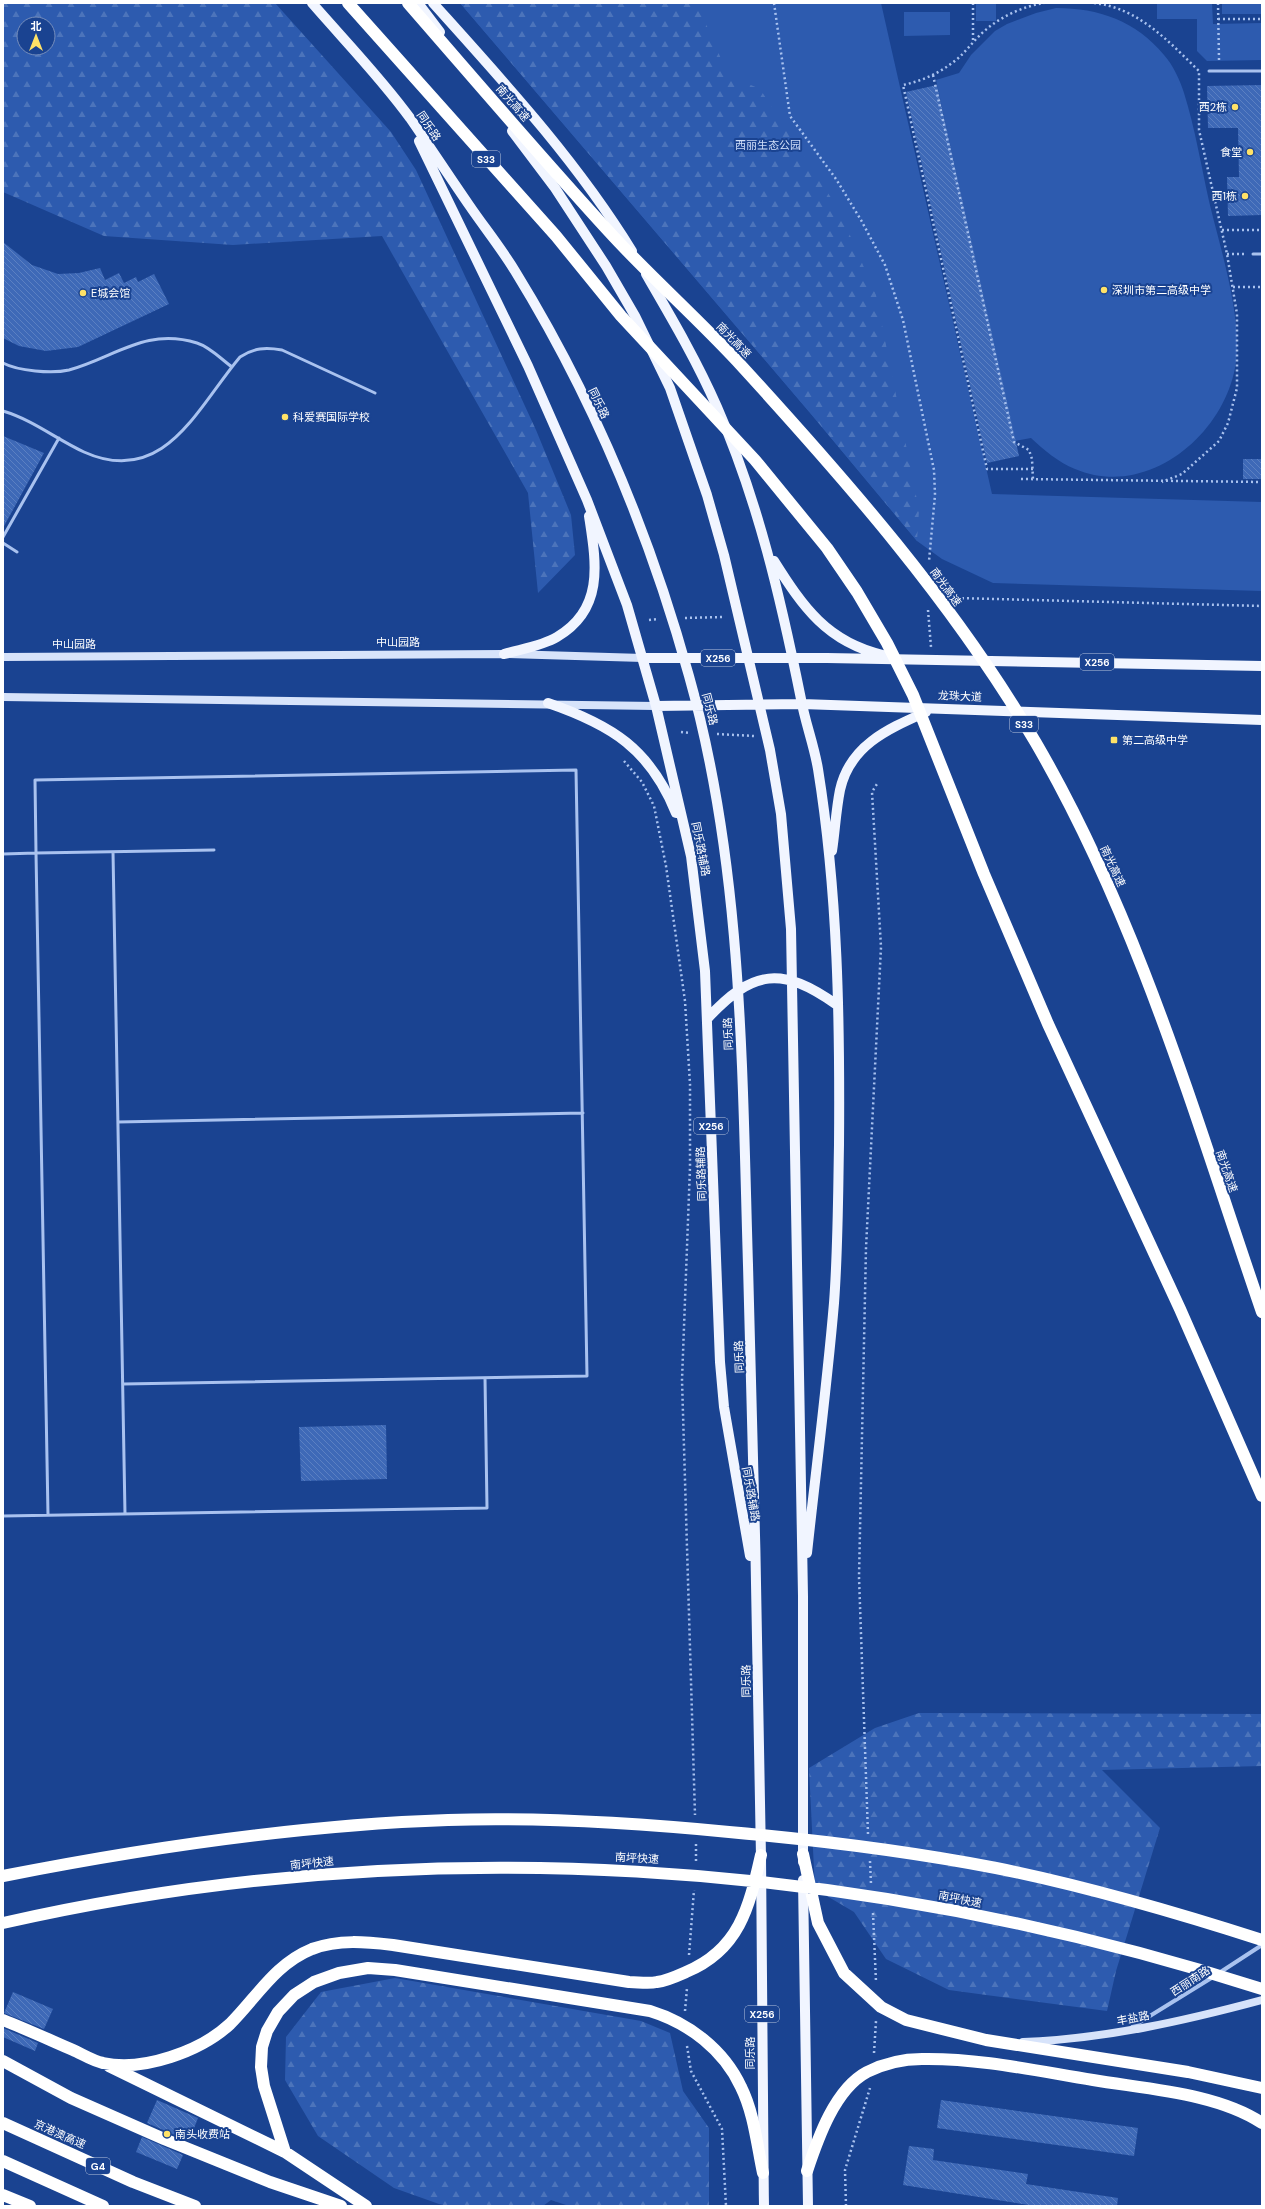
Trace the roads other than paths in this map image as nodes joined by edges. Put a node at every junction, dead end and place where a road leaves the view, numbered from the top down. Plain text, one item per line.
1 (312, 3) edge
2 (348, 3) edge
3 (408, 3) edge
4 (418, 3) edge
5 (433, 3) edge
6 (1209, 71) dead end
7 (1262, 71) edge
8 (407, 114) junction
9 (1253, 254) road end
10 (1262, 254) edge
11 (3, 363) edge
12 (232, 367) junction
13 (375, 393) dead end
14 (3, 411) edge
15 (59, 438) junction
16 (587, 500) junction
17 (3, 537) edge
18 (3, 543) edge
19 (765, 547) junction
20 (17, 552) dead end
21 (504, 654) junction
22 (3, 656) edge
23 (644, 658) junction
24 (793, 658) junction
25 (932, 661) junction
26 (1262, 666) edge
27 (3, 697) edge
28 (548, 704) junction
29 (802, 704) junction
30 (656, 706) junction
31 (937, 707) junction
32 (1262, 720) edge
33 (214, 850) dead end
34 (113, 852) junction
35 (36, 853) junction
36 (3, 854) edge
37 (691, 856) junction
38 (830, 865) junction
39 (837, 1004) junction
40 (707, 1019) junction
41 (583, 1113) junction
42 (118, 1122) junction
43 (1262, 1312) edge
44 (485, 1378) junction
45 (123, 1384) junction
46 (1262, 1496) edge
47 (125, 1514) junction
48 (3, 1516) edge
49 (48, 1516) junction
50 (803, 1596) junction
51 (756, 1598) junction
52 (803, 1854) junction
53 (761, 1855) junction
54 (3, 1876) edge
55 (3, 1923) edge
56 (1262, 1940) edge
57 (1262, 1945) edge
58 (1262, 1989) edge
59 (1262, 2000) edge
60 (3, 2020) edge
61 (1127, 2031) junction
62 (1005, 2042) junction
63 (3, 2061) edge
64 (103, 2063) junction
65 (1262, 2088) edge
66 (3, 2123) edge
67 (1262, 2123) edge
68 (284, 2152) junction
69 (3, 2162) edge
70 (807, 2171) junction
71 (763, 2173) junction
72 (3, 2195) edge
73 (30, 2206) edge
74 (103, 2206) edge
75 (195, 2206) edge
76 (341, 2206) edge
77 (366, 2206) edge
78 (764, 2206) edge
79 (808, 2206) edge

1 - 8 main road, 同乐路
2 - 46 highway, S33
3 - 43 highway, 南光高速 / S33
4 - 50 main road
5 - 19 main road
6 - 7 lane
8 - 16 main road
8 - 51 main road, 同乐路
9 - 10 lane
11 - 12 lane
12 - 13 lane
12 - 15 lane
14 - 15 lane
15 - 17 lane
16 - 21 main road
16 - 23 main road, 同乐路辅路
18 - 20 lane
19 - 24 main road
19 - 25 main road
21 - 22 main road, 中山园路
21 - 23 main road, 中山园路
23 - 24 main road, 中山园路 / X256
23 - 30 main road, 同乐路辅路 / X256
24 - 25 main road, X256
24 - 29 main road
25 - 26 main road, X256
27 - 28 main road
28 - 30 main road
28 - 37 main road
29 - 30 main road, 龙珠大道
29 - 31 main road, 龙珠大道
29 - 38 main road
30 - 37 main road, 同乐路辅路 / X256
31 - 32 main road, 龙珠大道
31 - 38 main road
33 - 34 lane
34 - 35 lane
34 - 42 lane
35 - 36 lane
35 - 41 lane
35 - 49 lane
37 - 40 main road, 同乐路辅路 / X256
38 - 39 main road
39 - 40 main road
39 - 50 main road
40 - 51 main road, 同乐路辅路 / X256
41 - 42 lane
41 - 44 lane
42 - 45 lane
44 - 45 lane
44 - 47 lane
45 - 47 lane
47 - 49 lane
48 - 49 lane
50 - 52 main road
51 - 53 main road, 同乐路 / X256
52 - 62 highway
52 - 70 main road
53 - 64 highway
53 - 71 main road, 同乐路 / X256
54 - 56 highway
55 - 58 highway, 南坪快速
57 - 61 street, 西丽南路
59 - 61 main road, 丰盐路
60 - 64 highway
61 - 62 main road, 丰盐路
62 - 65 highway
63 - 76 highway
64 - 68 highway
66 - 75 highway, 京港澳高速 / G4
67 - 70 highway
68 - 71 highway
68 - 77 highway
69 - 74 highway
70 - 79 main road
71 - 78 main road, X256
72 - 73 highway

